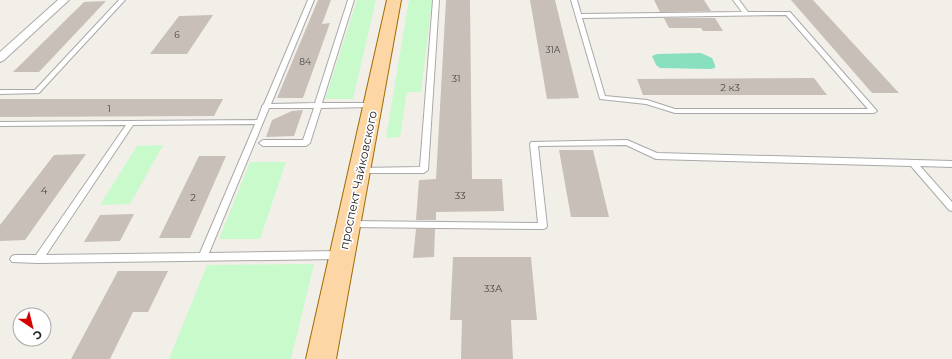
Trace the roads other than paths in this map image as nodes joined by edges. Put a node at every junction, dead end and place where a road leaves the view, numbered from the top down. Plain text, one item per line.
1 (64, 0) edge
2 (122, 0) edge
3 (311, 0) edge
4 (351, 0) edge
5 (394, 0) edge
6 (436, 0) edge
7 (574, 0) edge
8 (736, 0) edge
9 (746, 13) junction
10 (579, 16) junction
11 (0, 58) edge
12 (0, 92) edge
13 (373, 105) junction
14 (265, 106) junction
15 (318, 106) junction
16 (259, 122) junction
17 (131, 123) junction
18 (0, 124) edge
19 (262, 143) dead end
20 (913, 163) junction
21 (952, 164) edge
22 (359, 171) junction
23 (952, 208) edge
24 (348, 224) junction
25 (342, 255) junction
26 (202, 257) junction
27 (15, 259) dead end
28 (38, 259) junction
29 (321, 359) edge

1 - 11 street
2 - 12 lane
3 - 14 lane
4 - 15 lane
5 - 13 main road, проспект Чайковского
6 - 22 lane
7 - 10 lane
8 - 9 lane
9 - 10 lane
9 - 10 lane
13 - 15 lane
13 - 22 main road, проспект Чайковского
14 - 15 lane
14 - 16 lane
15 - 19 lane
16 - 17 lane
16 - 26 lane
17 - 18 lane
17 - 28 lane
20 - 21 lane
20 - 23 lane
20 - 24 lane
22 - 24 main road, проспект Чайковского
24 - 25 main road, проспект Чайковского
25 - 26 lane
25 - 29 main road, проспект Чайковского
26 - 28 lane
27 - 28 lane

